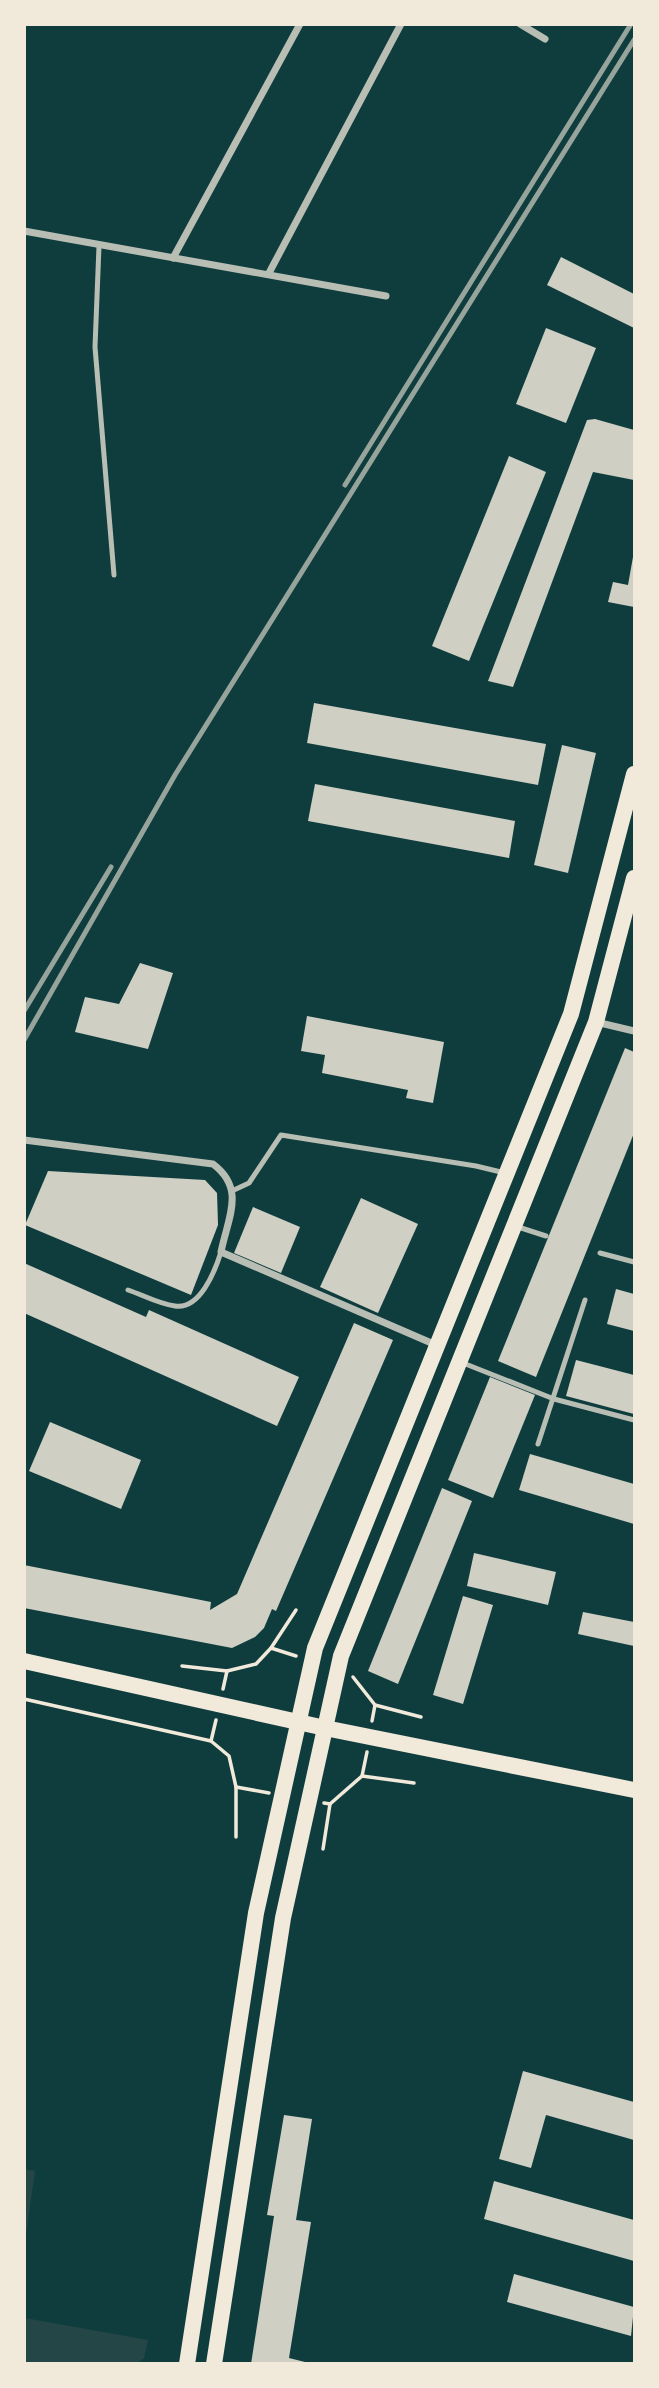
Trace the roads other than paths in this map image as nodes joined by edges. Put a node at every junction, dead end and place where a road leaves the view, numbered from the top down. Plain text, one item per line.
1 (300, 24) edge
2 (401, 24) edge
3 (520, 24) edge
4 (545, 39) dead end
5 (24, 231) edge
6 (99, 246) junction
7 (173, 258) junction
8 (269, 273) junction
9 (386, 296) dead end
10 (114, 575) dead end
11 (635, 774) edge
12 (635, 878) edge
13 (596, 1022) junction
14 (635, 1031) edge
15 (24, 1140) edge
16 (506, 1174) junction
17 (234, 1190) junction
18 (514, 1226) junction
19 (546, 1236) dead end
20 (221, 1252) junction
21 (600, 1253) dead end
22 (635, 1262) edge
23 (128, 1290) dead end
24 (585, 1300) dead end
25 (437, 1345) junction
26 (460, 1361) junction
27 (554, 1399) junction
28 (635, 1420) edge
29 (538, 1444) dead end
30 (24, 1661) edge
31 (299, 1722) junction
32 (325, 1728) junction
33 (635, 1790) edge
34 (187, 2364) edge
35 (214, 2364) edge

1 - 7 street
2 - 8 street
3 - 4 street
5 - 6 street
6 - 7 street
6 - 10 lane
7 - 8 street
8 - 9 street
11 - 16 main road
12 - 13 main road
13 - 14 street
13 - 18 main road
15 - 17 street
16 - 17 lane
16 - 25 main road
17 - 20 street
18 - 19 lane
18 - 26 main road
20 - 23 lane
20 - 25 street
21 - 22 lane
24 - 27 lane
25 - 31 main road
26 - 27 lane
26 - 32 main road
27 - 28 lane
27 - 29 lane
30 - 31 main road
31 - 32 main road
31 - 34 main road
32 - 33 main road
32 - 35 main road

